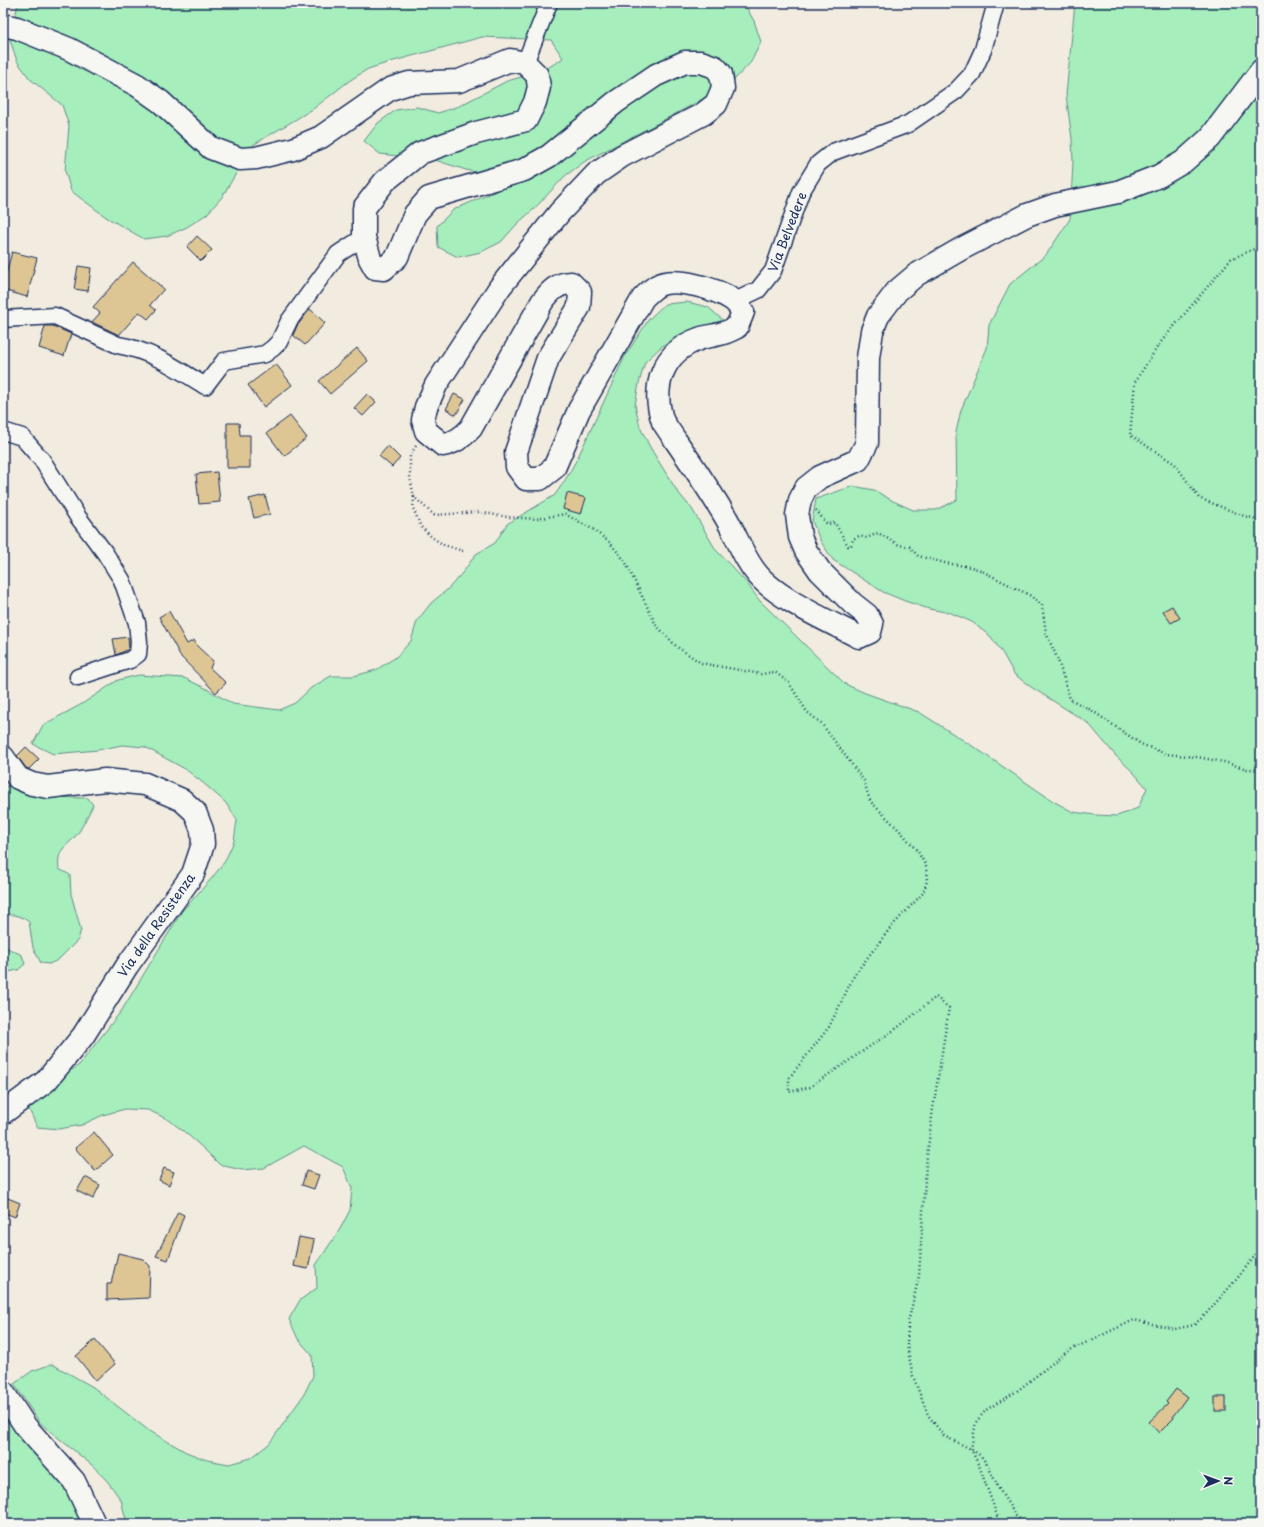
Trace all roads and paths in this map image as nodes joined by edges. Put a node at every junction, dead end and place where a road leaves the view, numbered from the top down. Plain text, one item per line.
1 (550, 3) edge
2 (996, 3) edge
3 (3, 25) edge
4 (525, 63) junction
5 (1261, 71) edge
6 (364, 237) junction
7 (1261, 246) edge
8 (735, 301) junction
9 (3, 319) edge
10 (3, 431) edge
11 (426, 431) junction
12 (414, 497) junction
13 (818, 506) dead end
14 (1261, 520) edge
15 (463, 551) dead end
16 (78, 677) dead end
17 (3, 757) edge
18 (1261, 770) edge
19 (3, 1113) edge
20 (1261, 1248) edge
21 (3, 1392) edge
22 (971, 1449) junction
23 (93, 1524) edge
24 (1000, 1524) edge
25 (1025, 1524) edge

1 - 4 street
2 - 8 street, Via Belvedere
3 - 4 street
4 - 6 street
5 - 8 street
6 - 9 street
6 - 11 street
7 - 14 path
8 - 11 street
10 - 16 street
11 - 12 path
12 - 15 path
12 - 22 path
13 - 18 path
17 - 19 street, Via della Resistenza
20 - 22 path
21 - 23 street
22 - 24 path
22 - 25 path

